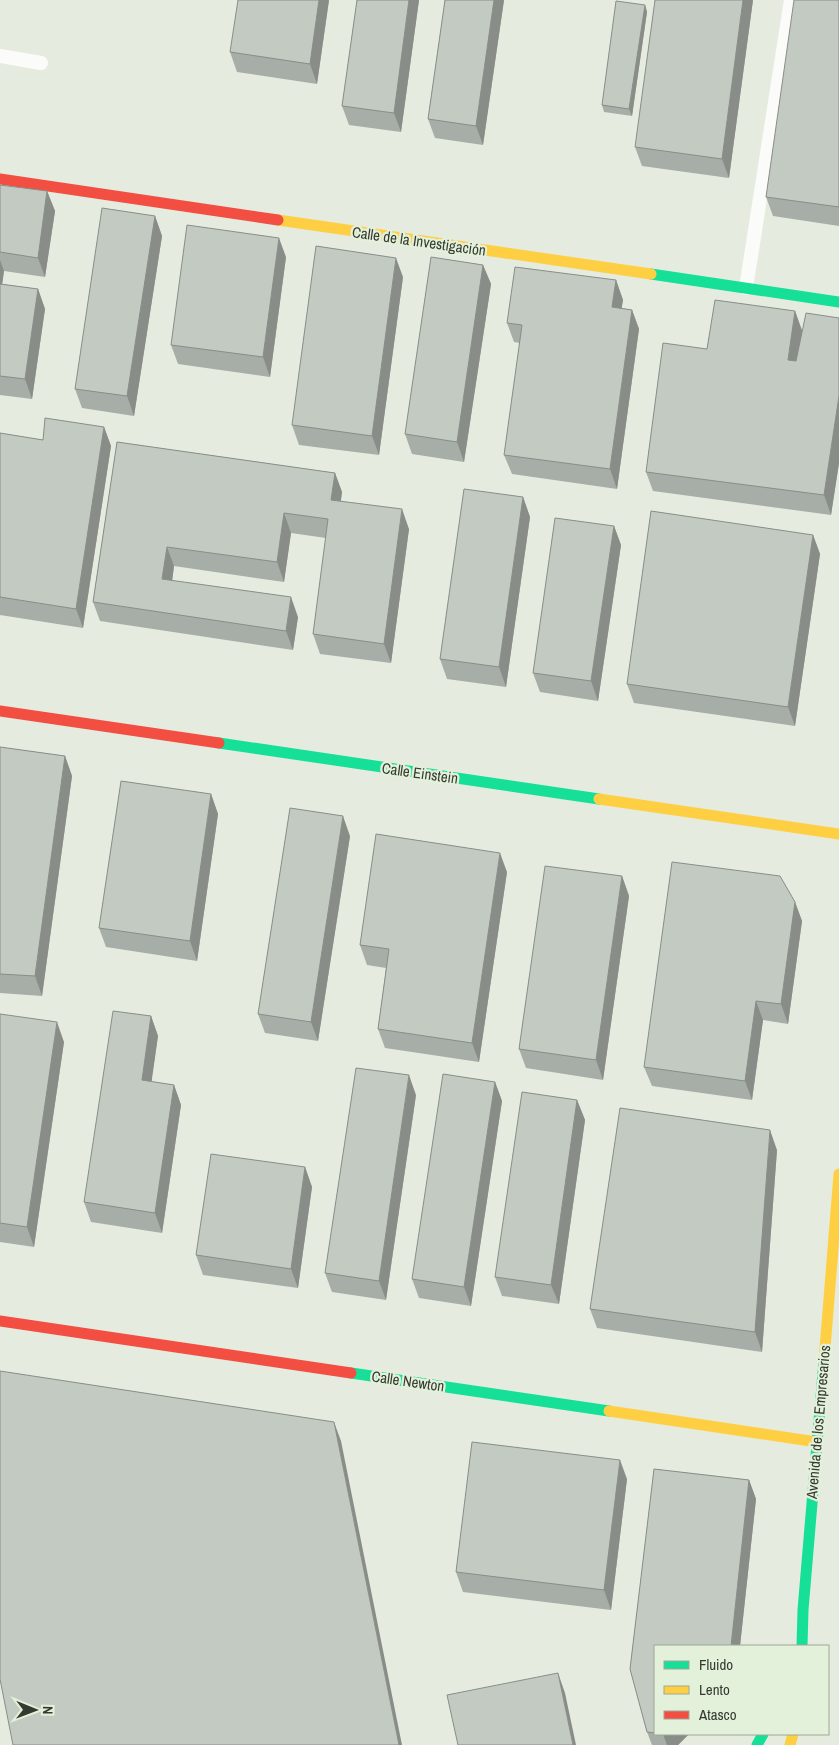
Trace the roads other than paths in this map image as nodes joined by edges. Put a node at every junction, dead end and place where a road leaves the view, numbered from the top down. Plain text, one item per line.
1 (791, 0) edge
2 (0, 56) edge
3 (41, 63) dead end
4 (0, 179) edge
5 (746, 288) junction
6 (839, 302) edge
7 (0, 711) edge
8 (839, 834) edge
9 (839, 1174) edge
10 (0, 1321) edge
11 (816, 1442) junction
12 (803, 1610) junction
13 (796, 1645) edge
14 (802, 1645) edge

1 - 5 lane
2 - 3 lane
4 - 5 street, Calle de la Investigación
5 - 6 street, Calle de la Investigación
7 - 8 street, Calle Einstein
9 - 11 street, Avenida de los Empresarios
10 - 11 street, Calle Newton
11 - 12 street, Avenida de los Empresarios
12 - 13 street, Avenida de los Empresarios
12 - 14 street, Avenida de los Empresarios

